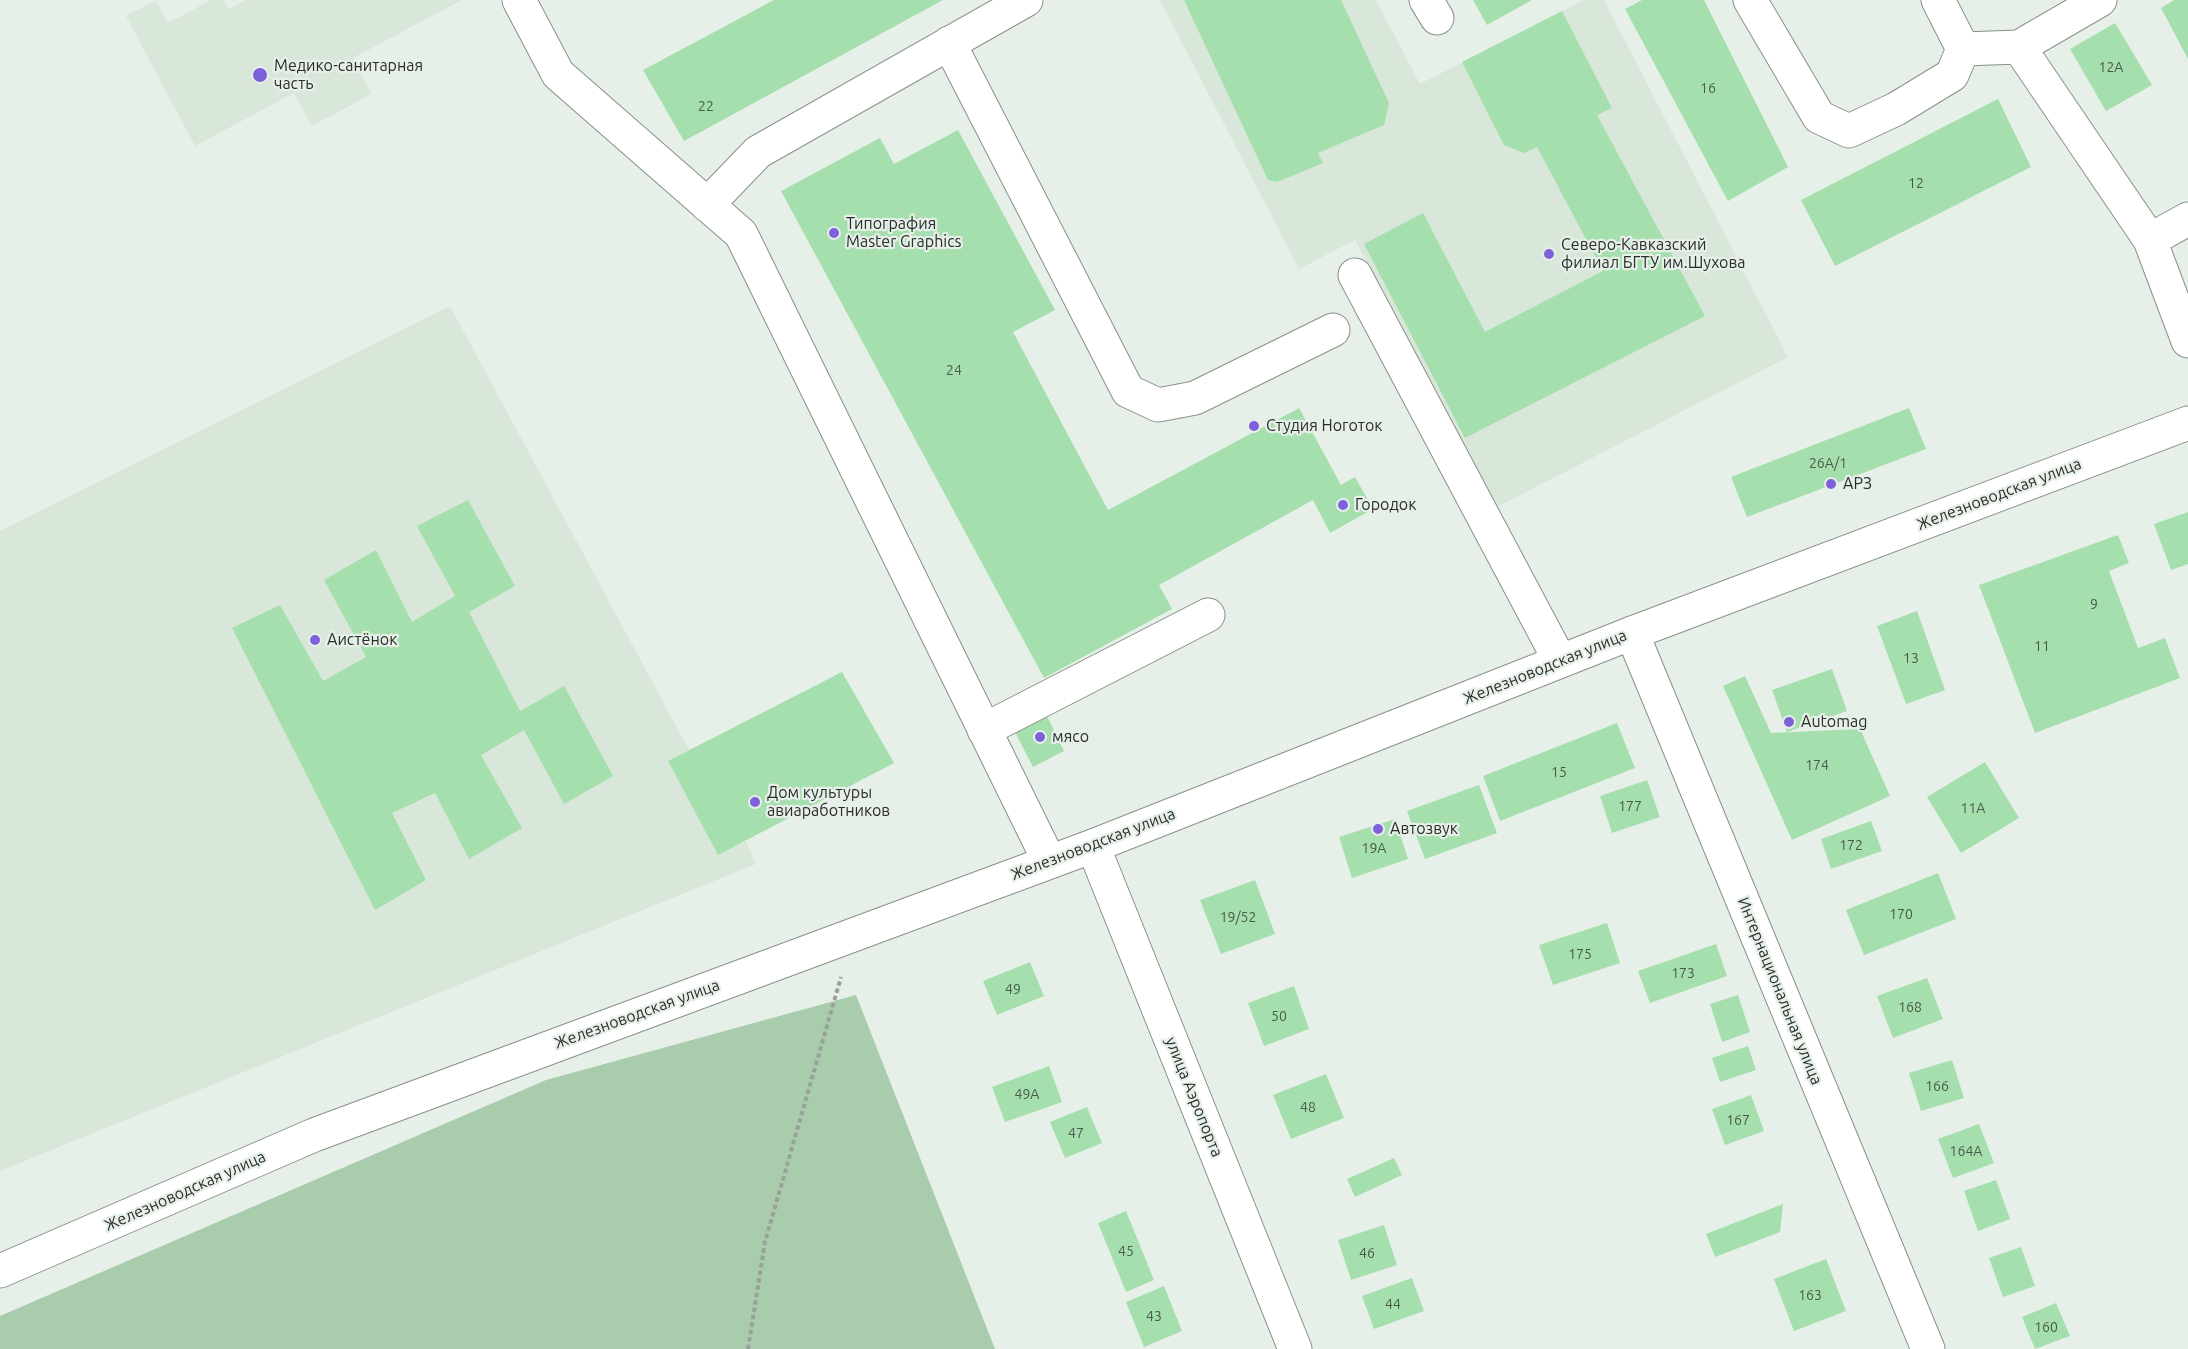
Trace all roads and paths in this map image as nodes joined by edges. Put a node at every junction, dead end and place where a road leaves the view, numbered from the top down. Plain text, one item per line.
1 (519, 0) edge
2 (1026, 0) edge
3 (1750, 0) edge
4 (1938, 0) edge
5 (2100, 0) edge
6 (949, 43) junction
7 (2019, 47) junction
8 (1963, 49) junction
9 (707, 205) junction
10 (2188, 219) edge
11 (2150, 240) junction
12 (1355, 275) dead end
13 (1333, 330) dead end
14 (2188, 341) edge
15 (2188, 423) edge
16 (1208, 615) dead end
17 (1632, 633) junction
18 (1560, 661) junction
19 (984, 730) junction
20 (1093, 846) junction
21 (1049, 861) junction
22 (858, 932) junction
23 (0, 1271) edge
24 (748, 1349) edge
25 (1295, 1349) edge
26 (1928, 1349) edge

1 - 9 street
2 - 6 street
3 - 8 street
4 - 8 street
5 - 7 street
6 - 9 street
6 - 13 street
7 - 8 street
7 - 11 street
9 - 19 street
10 - 11 street
11 - 14 street
12 - 18 street
15 - 17 street, Железноводская улица
16 - 19 street
17 - 18 street, Железноводская улица
17 - 26 street, Интернациональная улица
18 - 20 street, Железноводская улица
19 - 21 street
20 - 21 street, Железноводская улица
20 - 25 street, улица Аэропорта
21 - 22 street, Железноводская улица
22 - 23 street, Железноводская улица
22 - 24 path

